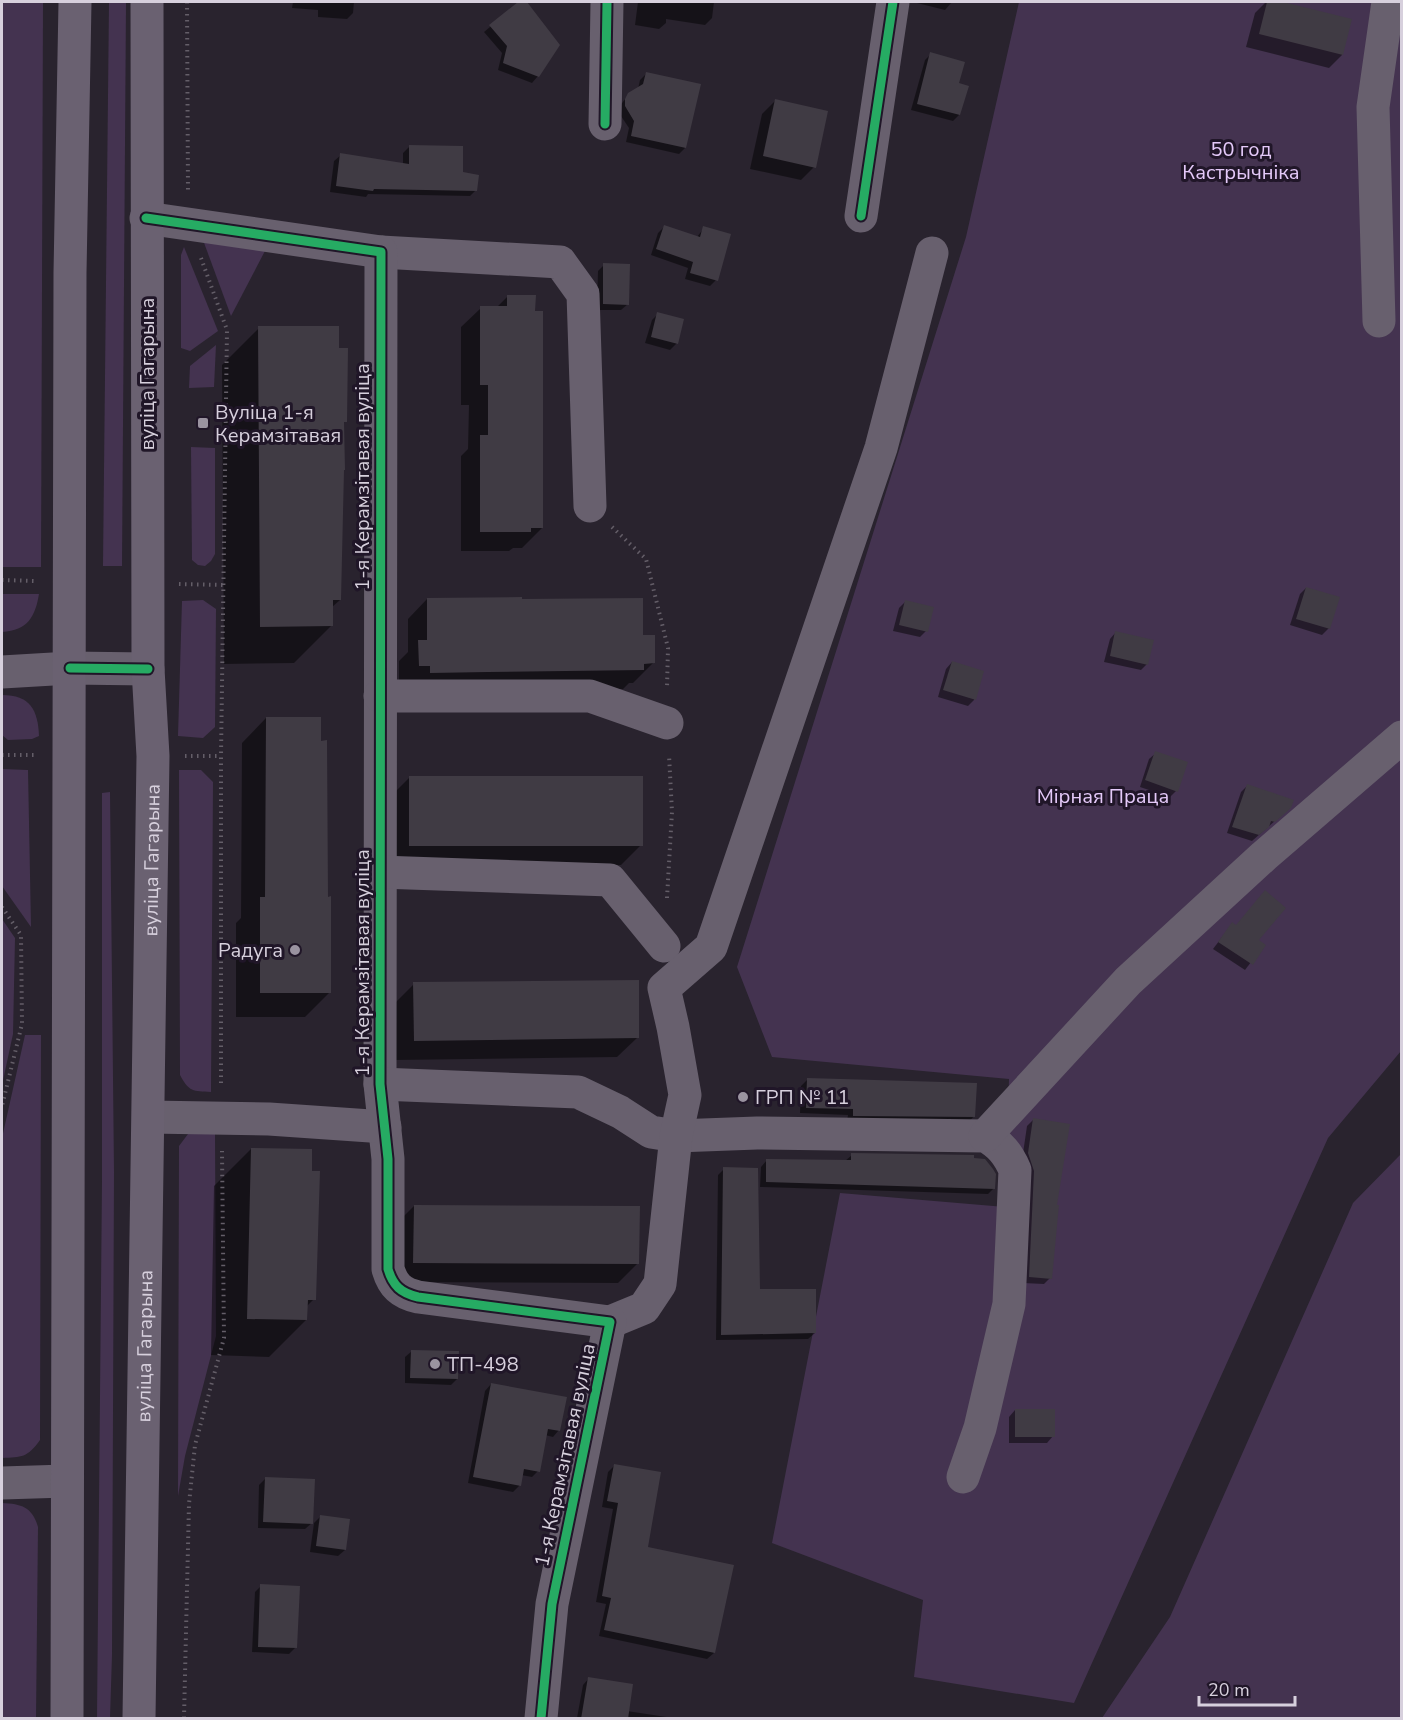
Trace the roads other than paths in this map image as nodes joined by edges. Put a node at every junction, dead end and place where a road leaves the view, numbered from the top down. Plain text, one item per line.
1 (75, 2) edge
2 (147, 2) edge
3 (607, 2) edge
4 (893, 2) edge
5 (1388, 2) edge
6 (605, 124) dead end
7 (861, 216) dead end
8 (146, 219) junction
9 (381, 252) junction
10 (932, 253) dead end
11 (1379, 321) dead end
12 (590, 506) dead end
13 (70, 668) junction
14 (148, 669) junction
15 (2, 672) edge
16 (380, 696) junction
17 (667, 723) dead end
18 (1401, 736) edge
19 (380, 872) junction
20 (664, 946) dead end
21 (381, 1084) junction
22 (149, 1117) junction
23 (385, 1127) junction
24 (676, 1136) junction
25 (985, 1136) junction
26 (610, 1322) junction
27 (963, 1477) dead end
28 (66, 1481) junction
29 (2, 1483) edge
30 (67, 1719) edge
31 (139, 1719) edge
32 (542, 1719) edge

1 - 13 main road
2 - 8 main road, вуліца Гагарына
3 - 6 street
4 - 7 street
5 - 11 street
8 - 9 street
8 - 14 main road, вуліца Гагарына
9 - 12 street
9 - 16 street, 1-я Керамзітавая вуліца
10 - 24 street
13 - 14 street
13 - 15 street
13 - 28 main road
14 - 22 main road, вуліца Гагарына
16 - 17 street
16 - 19 street, 1-я Керамзітавая вуліца
18 - 25 street
19 - 20 street
19 - 21 street, 1-я Керамзітавая вуліца
21 - 23 street, 1-я Керамзітавая вуліца
21 - 24 street
22 - 23 street
22 - 31 main road, вуліца Гагарына
23 - 26 street, 1-я Керамзітавая вуліца
24 - 25 street
24 - 26 street
25 - 27 street
26 - 32 street, 1-я Керамзітавая вуліца
28 - 29 street
28 - 30 main road

